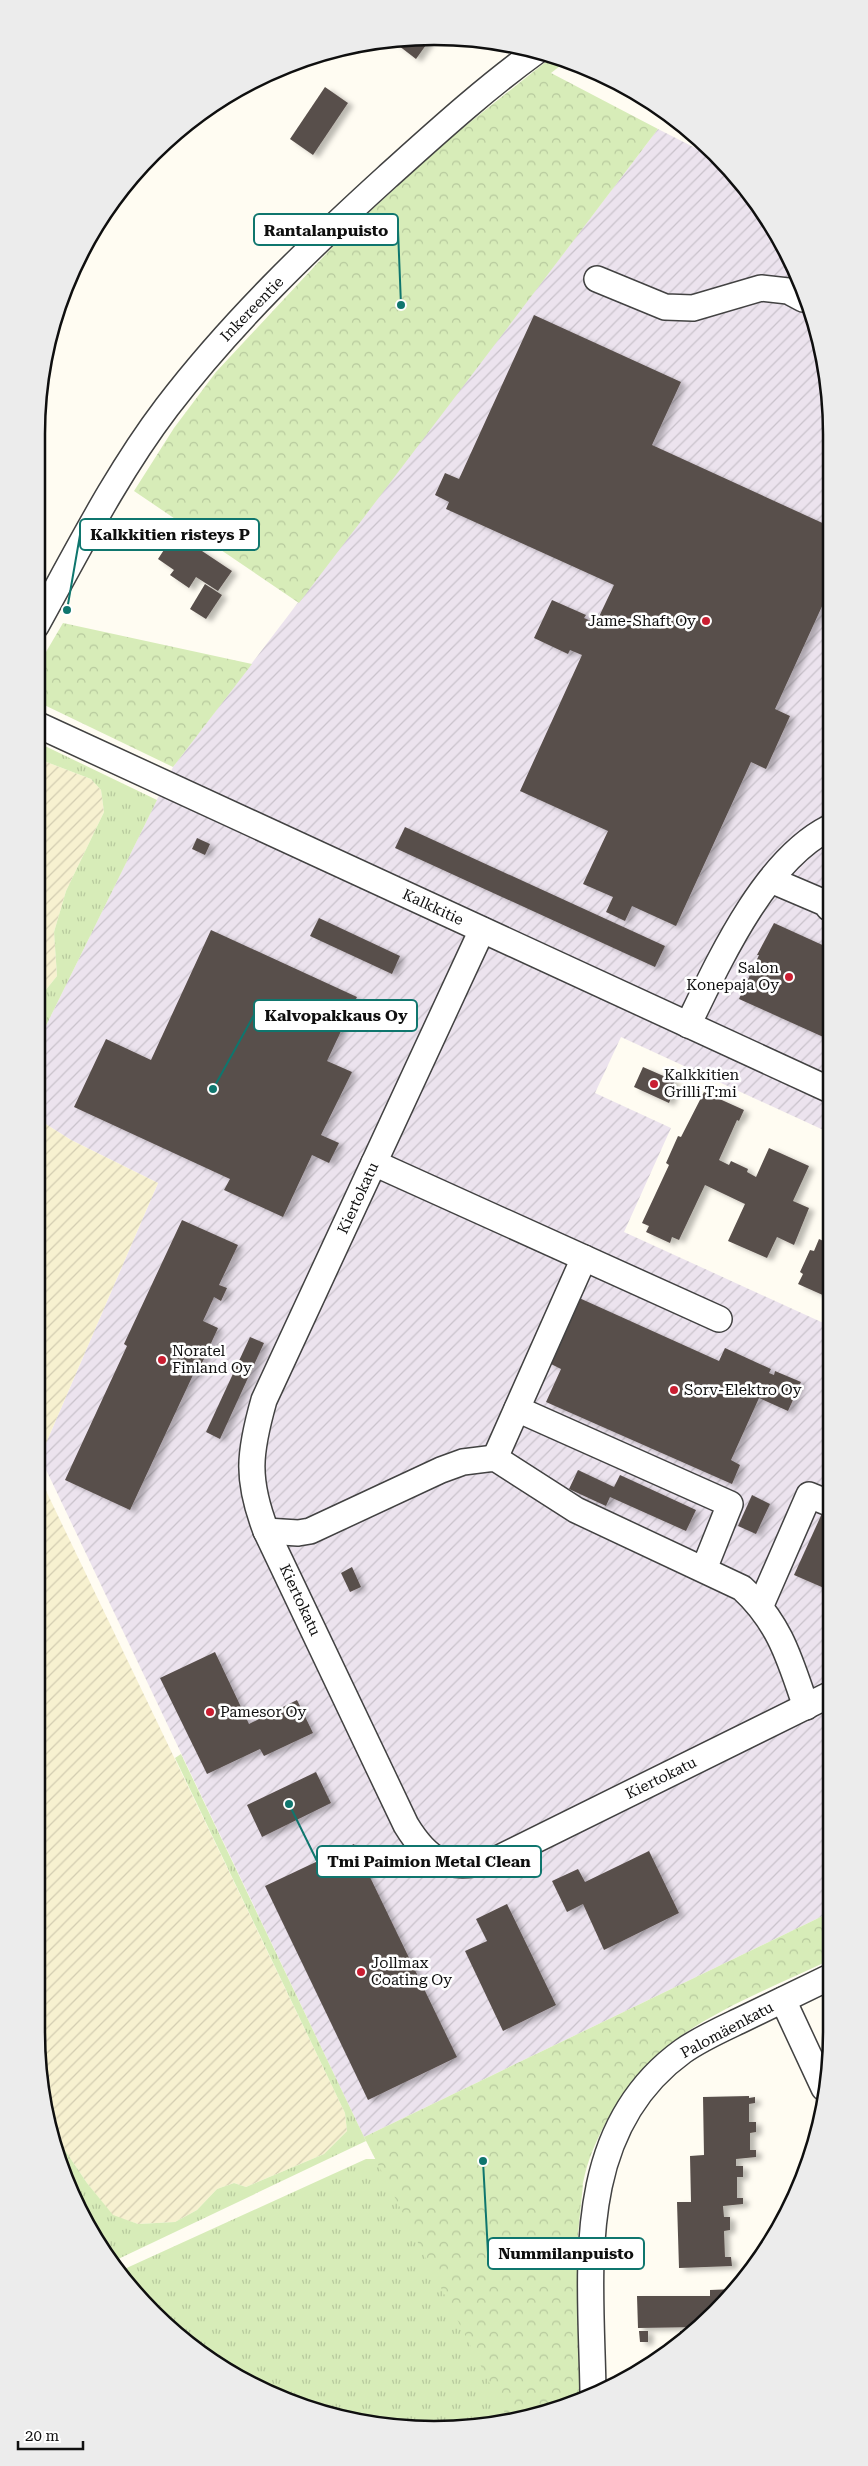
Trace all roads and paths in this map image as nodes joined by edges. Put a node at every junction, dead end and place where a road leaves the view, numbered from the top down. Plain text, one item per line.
1 (530, 57) edge
2 (597, 279) dead end
3 (797, 296) edge
4 (45, 610) edge
5 (45, 728) edge
6 (823, 831) edge
7 (771, 880) junction
8 (823, 902) edge
9 (482, 930) junction
10 (688, 1024) junction
11 (823, 1087) edge
12 (374, 1163) junction
13 (584, 1258) junction
14 (719, 1319) dead end
15 (517, 1408) junction
16 (496, 1458) junction
17 (823, 1501) edge
18 (266, 1530) junction
19 (704, 1568) junction
20 (761, 1605) junction
21 (823, 1698) edge
22 (806, 1707) junction
23 (823, 1980) edge
24 (783, 2000) junction
25 (820, 2080) edge
26 (593, 2387) edge

1 - 4 street, Inkereentie
2 - 3 street
5 - 9 street, Kalkkitie
6 - 7 street
7 - 8 street
7 - 10 street
9 - 10 street, Kalkkitie
9 - 12 street, Kiertokatu
10 - 11 street, Kalkkitie
12 - 13 street
12 - 18 street, Kiertokatu
13 - 14 street
13 - 15 street
15 - 16 street
15 - 19 street
16 - 18 street
16 - 19 street
17 - 20 street
18 - 22 street, Kiertokatu
19 - 20 street
20 - 22 street
21 - 22 street, Kiertokatu
23 - 24 street, Palomäenkatu
24 - 25 street
24 - 26 street, Palomäenkatu

